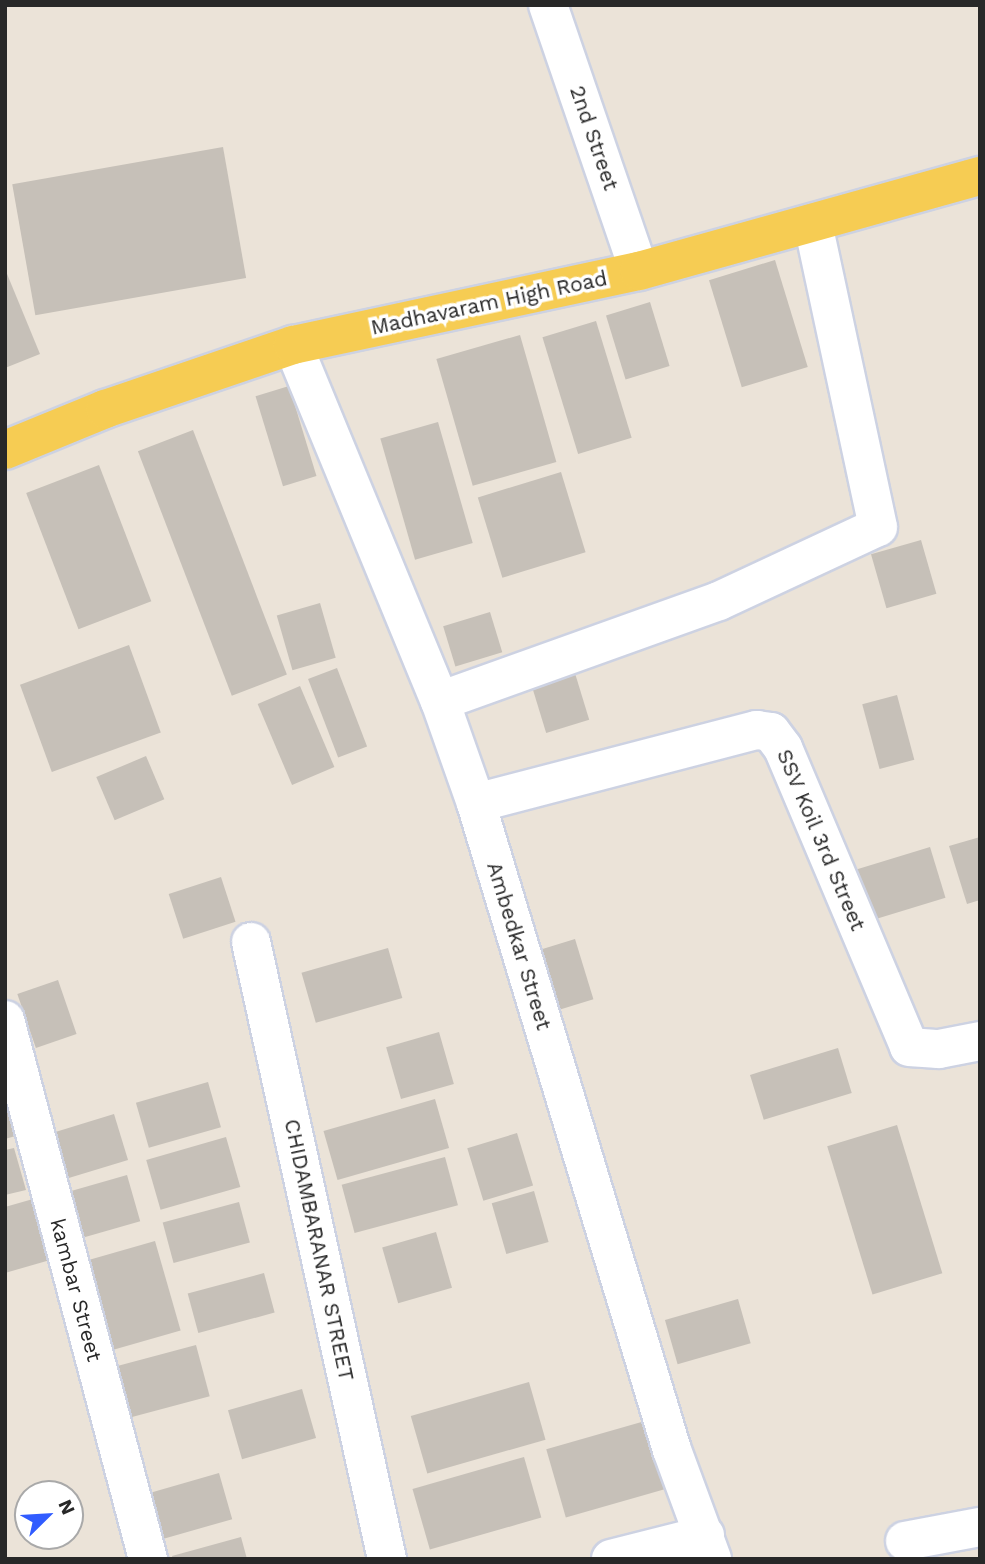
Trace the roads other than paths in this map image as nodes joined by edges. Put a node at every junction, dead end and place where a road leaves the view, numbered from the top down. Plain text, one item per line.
1 (548, 5) edge
2 (980, 176) edge
3 (813, 225) junction
4 (639, 271) junction
5 (293, 345) junction
6 (5, 450) edge
7 (439, 701) junction
8 (476, 803) junction
9 (251, 942) dead end
10 (5, 1020) edge
11 (980, 1041) edge
12 (980, 1527) edge
13 (905, 1541) dead end
14 (709, 1547) edge
15 (148, 1559) edge
16 (387, 1559) edge
17 (611, 1559) edge

1 - 4 street, 2nd Street
2 - 3 main road, Madhavaram High Road
3 - 4 main road, Madhavaram High Road
3 - 7 street
4 - 5 main road, Madhavaram High Road
5 - 6 main road, Madhavaram High Road
5 - 7 street, Ambedkar Street
7 - 8 street, Ambedkar Street
8 - 11 street, SSV Koil 3rd Street
8 - 14 street, Ambedkar Street
9 - 16 street, CHIDAMBARANAR STREET
10 - 15 street, kambar Street
12 - 13 street
14 - 17 street

